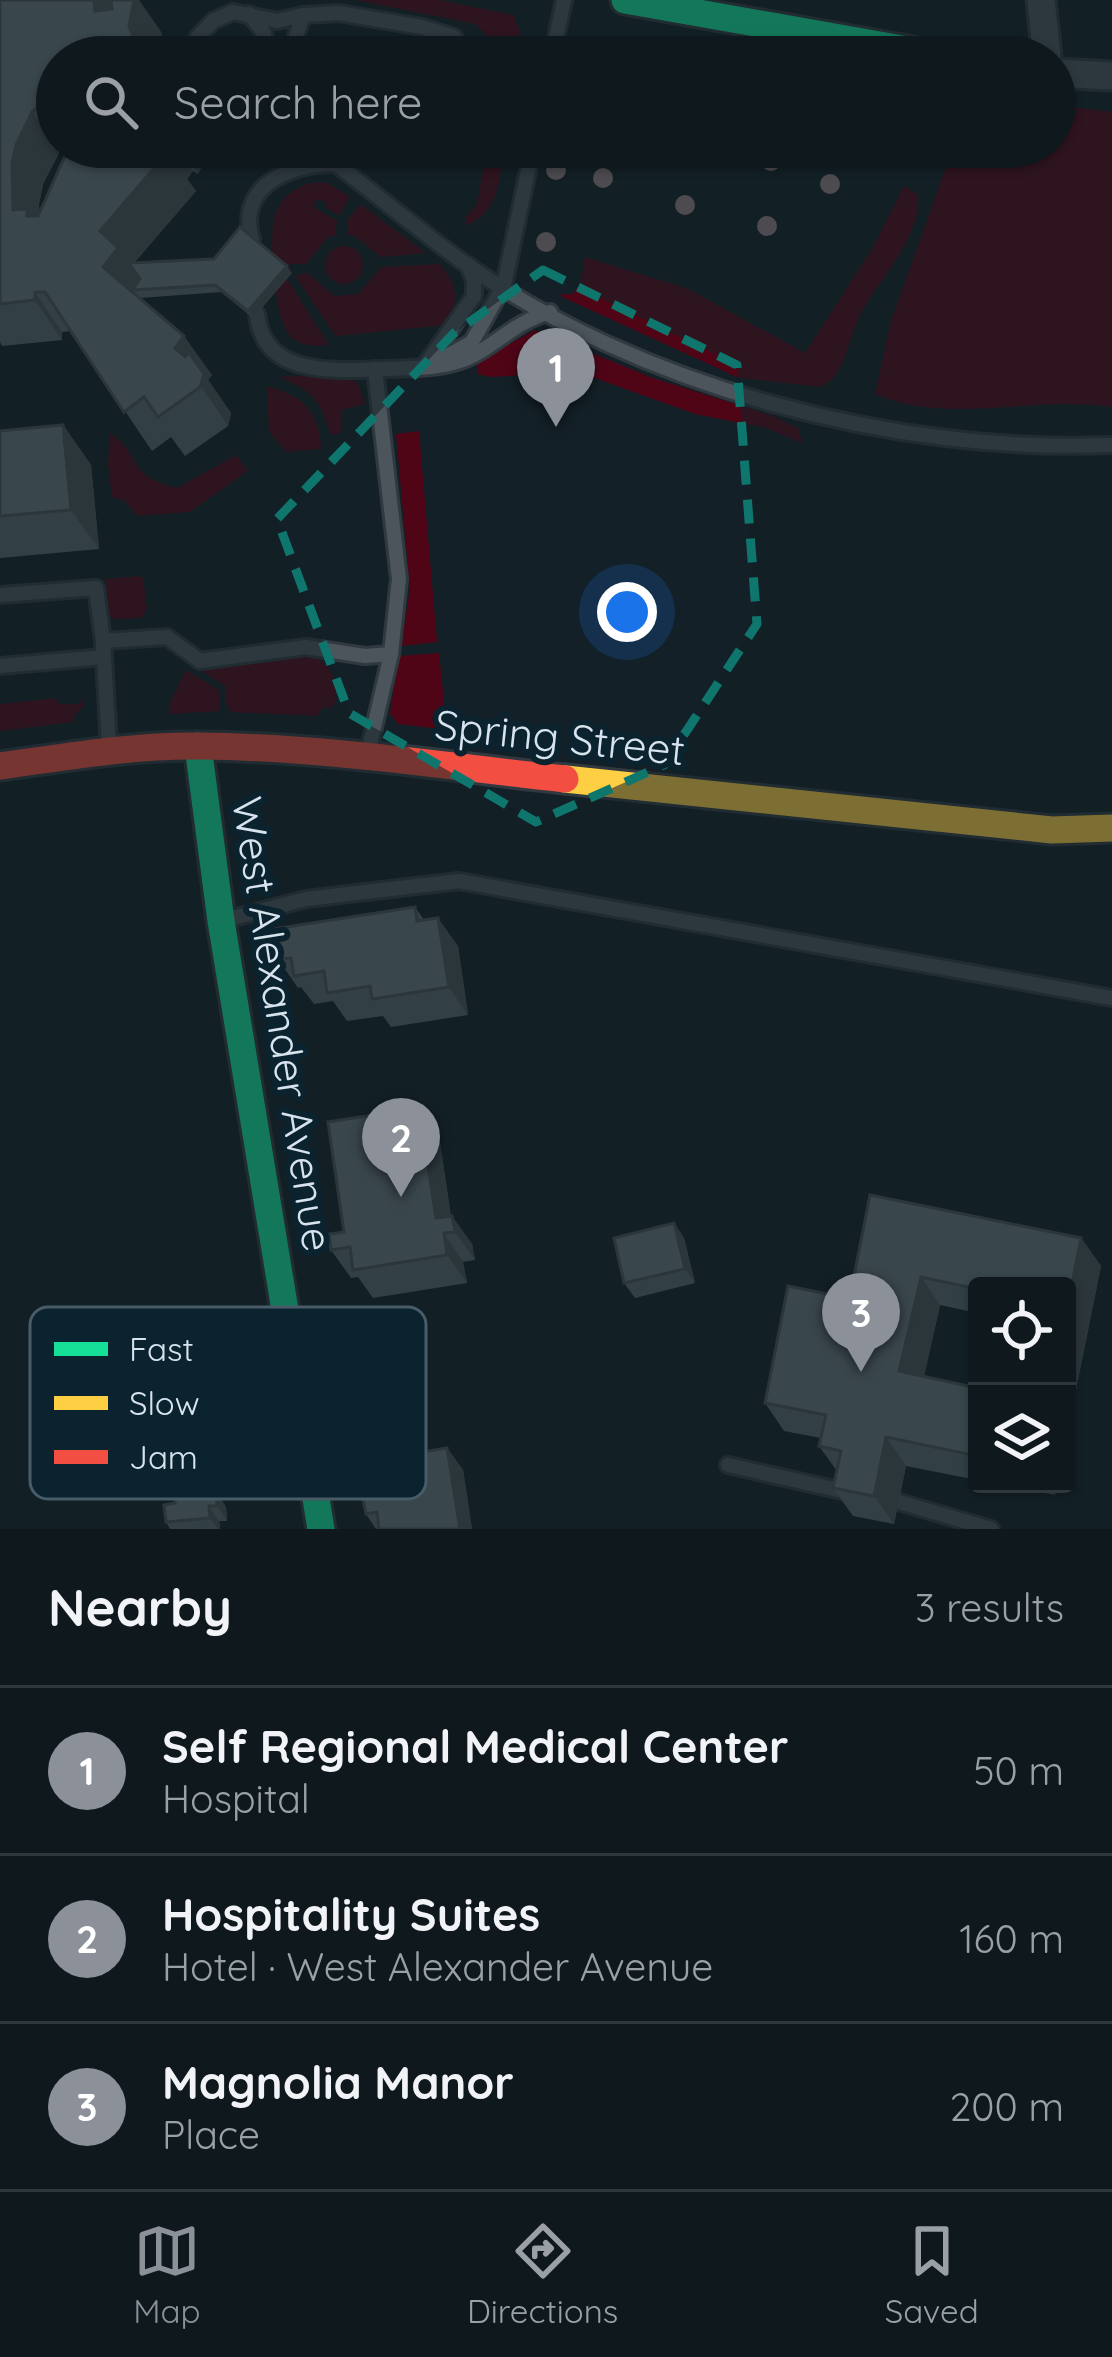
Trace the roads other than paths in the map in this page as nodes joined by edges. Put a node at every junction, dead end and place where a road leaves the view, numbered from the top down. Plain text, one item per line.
1 (564, 0) edge
2 (625, 0) edge
3 (1041, 0) edge
4 (248, 12) junction
5 (303, 15) junction
6 (198, 36) edge
7 (264, 36) edge
8 (296, 36) edge
9 (448, 36) edge
10 (556, 36) edge
11 (828, 36) edge
12 (1045, 36) edge
13 (1076, 74) edge
14 (1112, 76) edge
15 (299, 168) edge
16 (341, 168) edge
17 (528, 168) edge
18 (252, 240) edge
19 (468, 264) junction
20 (503, 285) junction
21 (550, 312) junction
22 (257, 314) edge
23 (443, 362) junction
24 (423, 368) junction
25 (375, 369) junction
26 (1112, 445) edge
27 (0, 595) edge
28 (103, 641) junction
29 (391, 654) junction
30 (104, 658) junction
31 (0, 666) edge
32 (198, 746) junction
33 (109, 752) junction
34 (367, 758) junction
35 (0, 766) edge
36 (1112, 828) edge
37 (221, 921) junction
38 (1112, 998) edge
39 (284, 1307) edge
40 (728, 1465) dead end
41 (858, 1495) edge
42 (316, 1499) edge
43 (898, 1502) dead end
44 (321, 1529) edge
45 (991, 1529) edge

1 - 10 lane
2 - 11 street
3 - 12 street
4 - 5 lane
4 - 6 lane
4 - 7 lane
5 - 8 lane
5 - 9 lane
13 - 14 street
15 - 18 lane
16 - 19 lane
17 - 20 lane
19 - 20 lane
19 - 24 lane
20 - 21 lane
20 - 23 lane
21 - 23 lane
21 - 26 lane
22 - 25 lane
23 - 24 lane
24 - 25 lane
25 - 29 lane
27 - 28 lane
28 - 29 lane
28 - 30 lane
29 - 34 lane
30 - 31 lane
30 - 33 lane
32 - 33 street, Spring Street
32 - 34 street, Spring Street
32 - 37 street, West Alexander Avenue
33 - 35 street, Spring Street
34 - 36 street, Spring Street
37 - 38 lane
37 - 39 street, West Alexander Avenue
40 - 41 lane
42 - 44 street, West Alexander Avenue
43 - 45 lane

